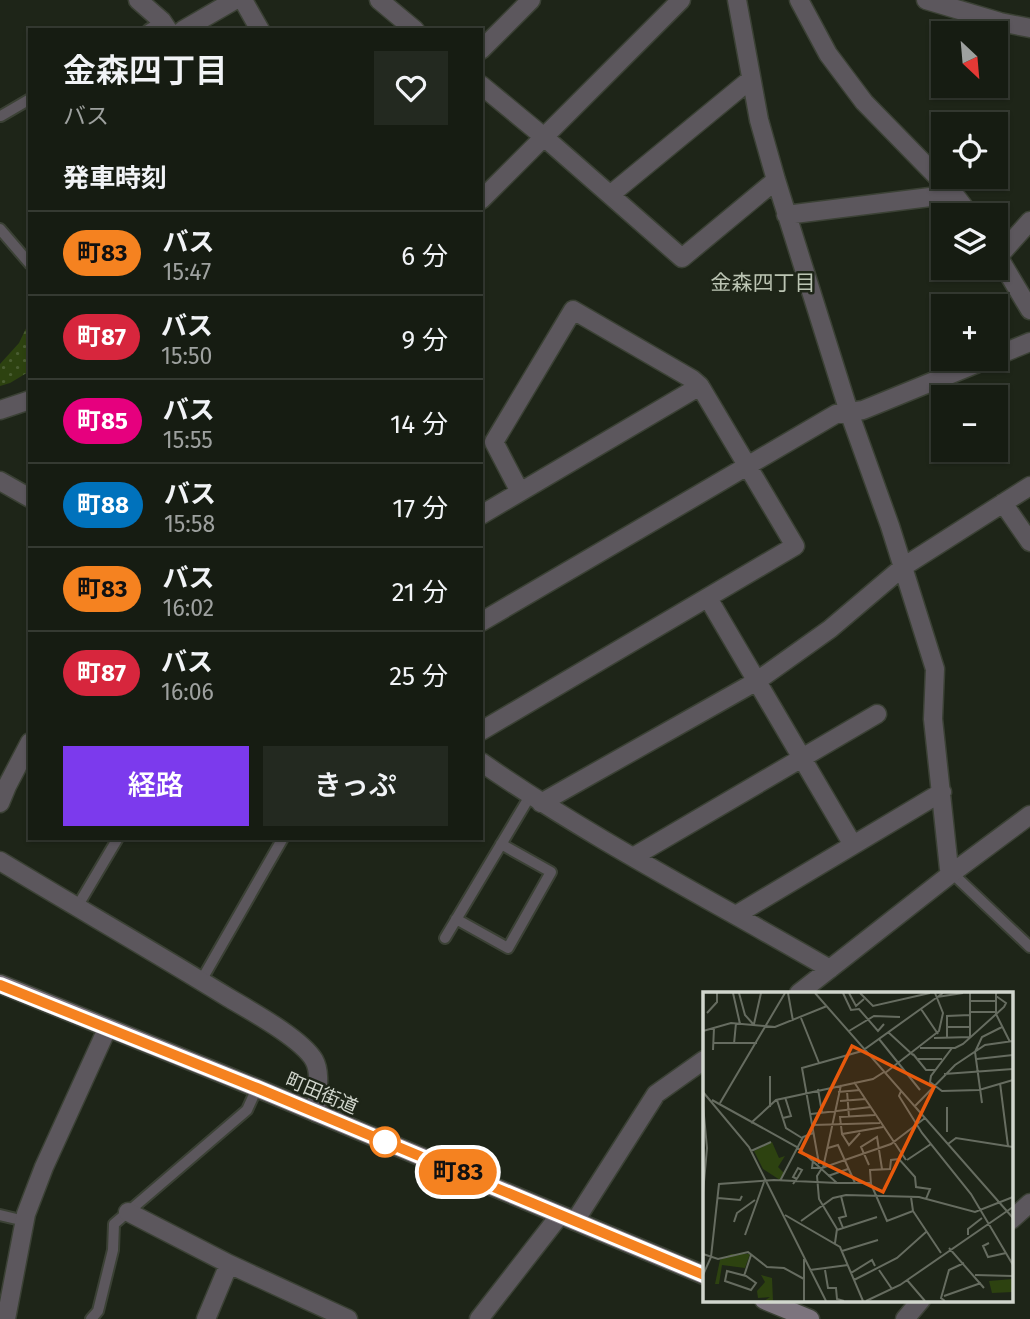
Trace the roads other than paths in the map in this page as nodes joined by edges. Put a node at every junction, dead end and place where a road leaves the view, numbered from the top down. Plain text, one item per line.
1 (138, 0) edge
2 (235, 0) edge
3 (243, 0) edge
4 (379, 0) edge
5 (531, 0) edge
6 (681, 0) edge
7 (737, 0) edge
8 (799, 0) edge
9 (926, 0) edge
10 (160, 27) edge
11 (186, 28) edge
12 (259, 28) edge
13 (413, 28) edge
14 (1030, 28) edge
15 (483, 48) edge
16 (751, 79) junction
17 (483, 87) edge
18 (28, 100) edge
19 (1, 116) edge
20 (544, 137) junction
21 (776, 180) junction
22 (484, 192) edge
23 (954, 194) junction
24 (610, 195) junction
25 (961, 203) edge
26 (786, 215) junction
27 (1030, 221) edge
28 (0, 229) edge
29 (1008, 244) edge
30 (28, 262) edge
31 (1008, 273) edge
32 (1030, 310) edge
33 (1030, 342) edge
34 (1008, 351) edge
35 (959, 371) edge
36 (700, 386) junction
37 (28, 401) edge
38 (0, 410) edge
39 (849, 412) junction
40 (748, 466) junction
41 (0, 481) edge
42 (1030, 486) edge
43 (520, 492) junction
44 (28, 497) edge
45 (1003, 503) junction
46 (483, 514) edge
47 (1030, 542) edge
48 (903, 567) junction
49 (708, 598) junction
50 (483, 621) edge
51 (757, 681) junction
52 (877, 714) dead end
53 (483, 729) edge
54 (28, 746) edge
55 (802, 758) junction
56 (483, 763) edge
57 (942, 792) junction
58 (535, 799) junction
59 (0, 803) edge
60 (1030, 815) edge
61 (117, 840) edge
62 (282, 840) edge
63 (501, 844) junction
64 (853, 845) junction
65 (634, 857) junction
66 (0, 861) edge
67 (952, 873) junction
68 (78, 907) junction
69 (736, 915) junction
70 (456, 919) junction
71 (445, 938) dead end
72 (1030, 947) edge
73 (830, 969) junction
74 (201, 981) junction
75 (0, 985) edge
76 (800, 992) edge
77 (107, 1029) junction
78 (703, 1061) edge
79 (257, 1088) junction
80 (316, 1113) junction
81 (1030, 1203) edge
82 (128, 1212) junction
83 (0, 1215) edge
84 (567, 1218) junction
85 (1012, 1219) edge
86 (24, 1221) junction
87 (229, 1264) junction
88 (703, 1274) edge
89 (769, 1302) edge
90 (919, 1302) edge
91 (337, 1317) edge
92 (6, 1319) edge
93 (91, 1319) edge
94 (206, 1319) edge
95 (479, 1319) edge
96 (810, 1319) edge
97 (905, 1319) edge

1 - 10 street
2 - 11 street
3 - 12 street
4 - 13 street
5 - 15 street
6 - 20 street
7 - 16 street
8 - 23 street
9 - 14 street
16 - 21 street
16 - 24 street
17 - 20 street
18 - 19 lane
20 - 22 street
20 - 24 street
21 - 24 street
21 - 26 street
23 - 25 street
23 - 26 street
26 - 39 street
27 - 29 street
28 - 30 lane
31 - 32 street
33 - 34 street
35 - 39 street
36 - 40 street
36 - 43 street
36 - 43 street
37 - 38 street
39 - 40 street
39 - 48 street
40 - 49 street
40 - 50 street
41 - 44 street
42 - 45 street
43 - 46 street
45 - 47 street
45 - 48 street
48 - 51 street
48 - 57 street
49 - 51 street
49 - 53 street
51 - 55 street
51 - 58 street
52 - 55 street
54 - 59 street
55 - 64 street
55 - 65 street
56 - 58 street
57 - 64 street
57 - 67 street
58 - 63 lane
58 - 65 street
60 - 67 street
61 - 68 lane
62 - 74 lane
63 - 70 lane
63 - 70 lane
64 - 69 street
65 - 69 street
66 - 68 street
67 - 72 lane
67 - 73 street
68 - 74 street
69 - 73 street
70 - 71 lane
73 - 76 street
74 - 80 street
75 - 77 main road, 町田街道
77 - 79 main road, 町田街道
77 - 86 street
78 - 84 street
79 - 80 main road, 町田街道
79 - 82 lane
80 - 84 main road, 町田街道
81 - 85 street
82 - 87 street
82 - 93 lane
83 - 86 lane
84 - 88 main road, 町田街道
84 - 95 street
86 - 92 street
87 - 91 street
87 - 94 street
89 - 96 main road
90 - 97 street

